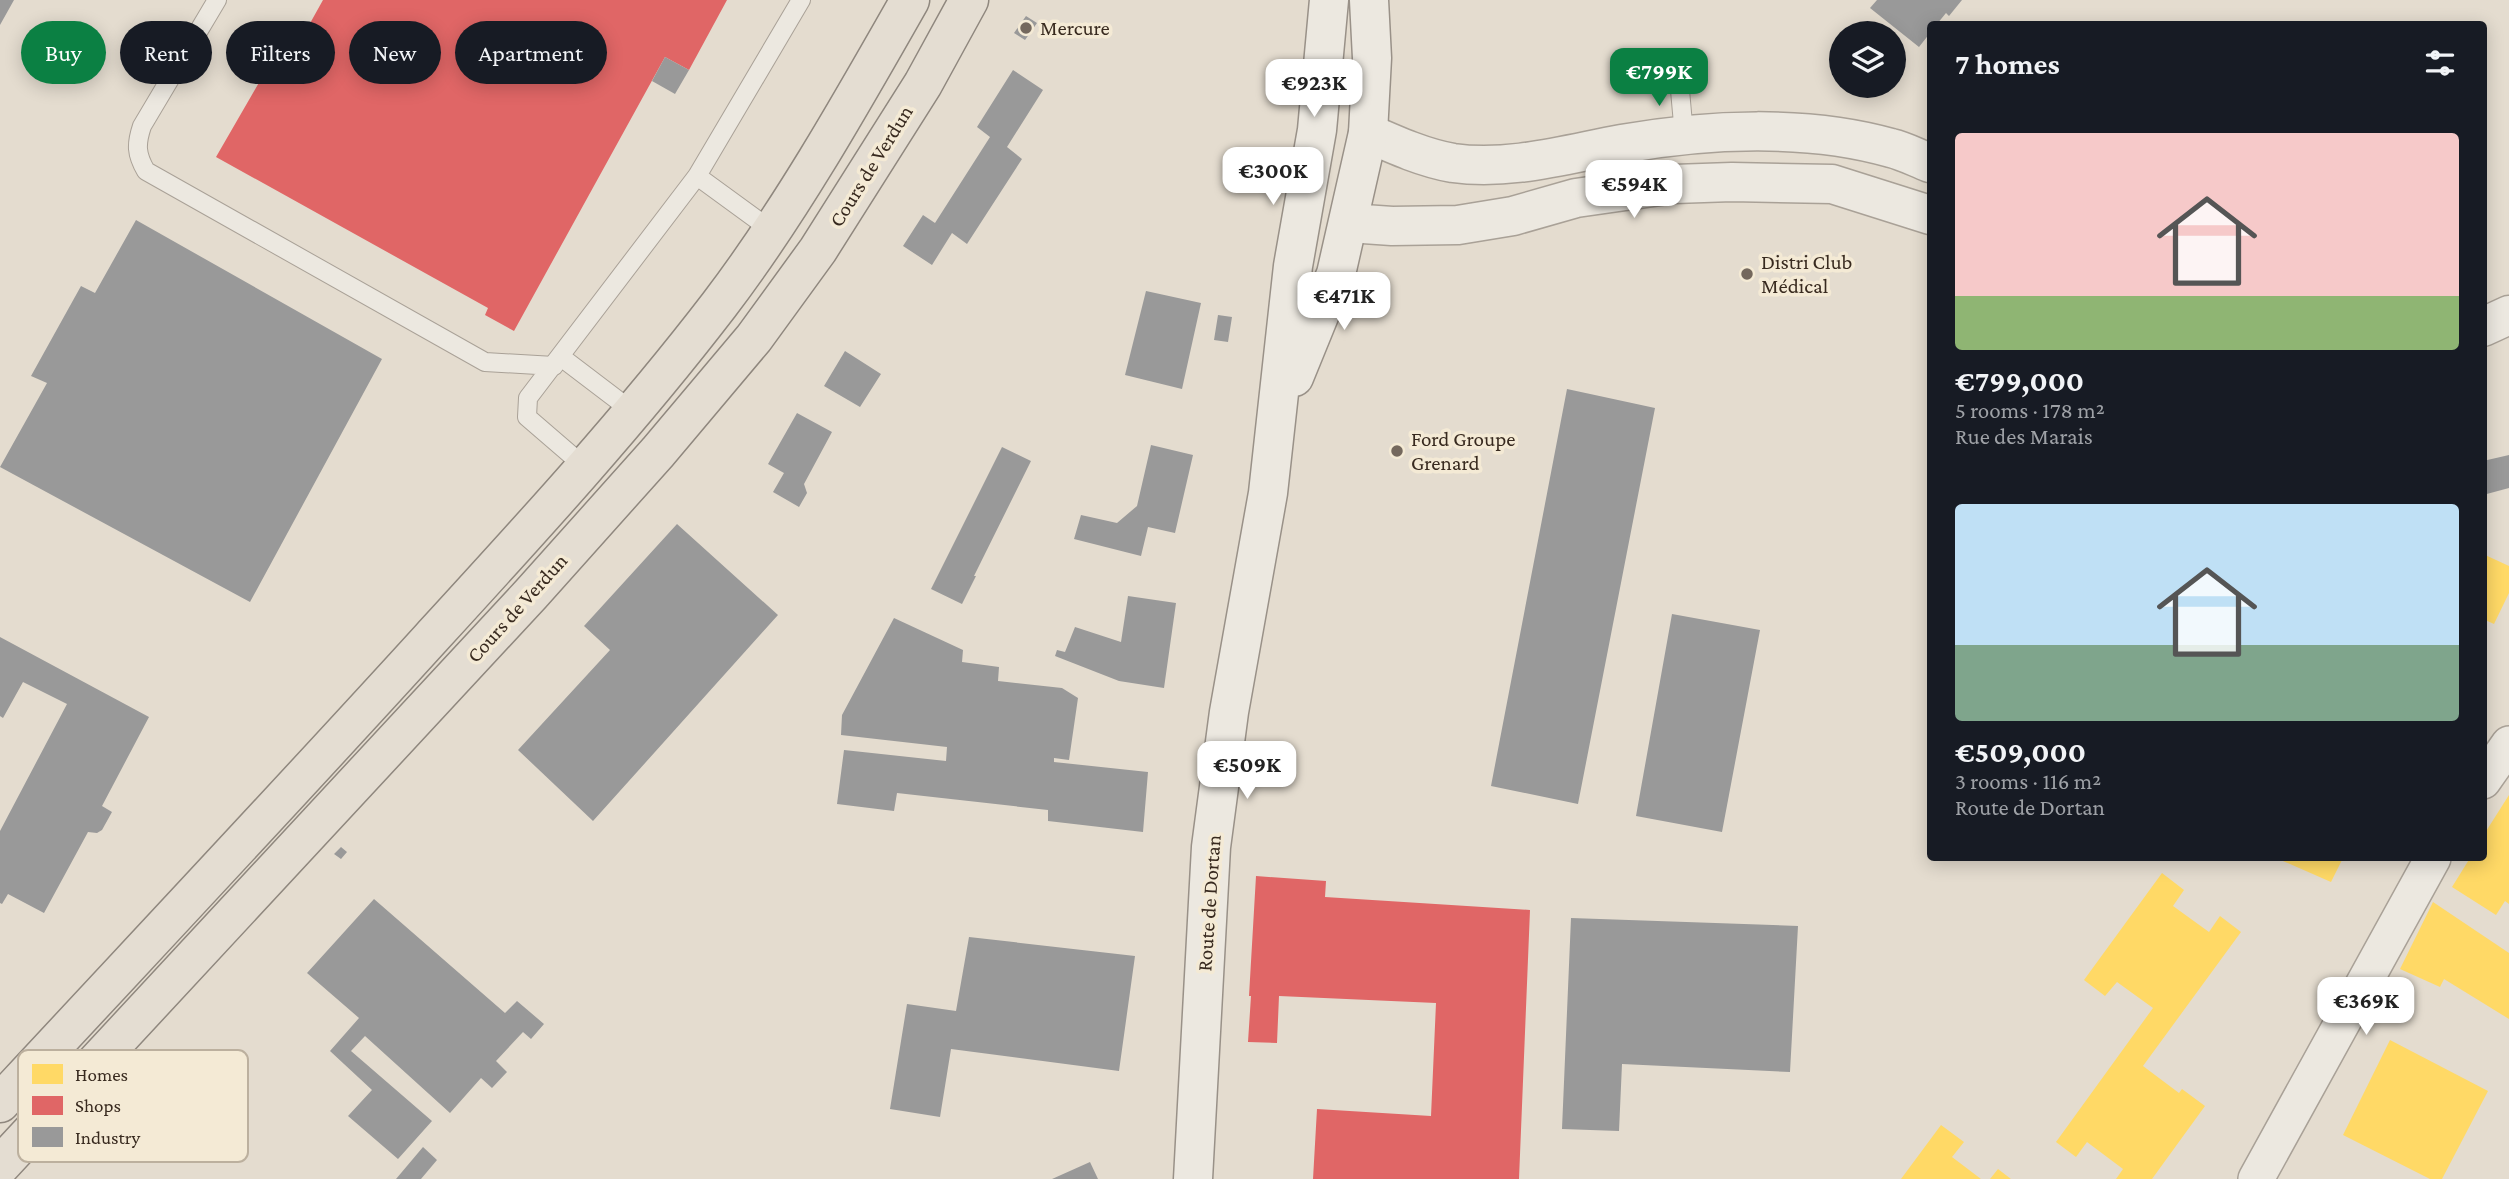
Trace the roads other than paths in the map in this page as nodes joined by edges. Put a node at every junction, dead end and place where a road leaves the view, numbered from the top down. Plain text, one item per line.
1 (217, 0) edge
2 (801, 0) edge
3 (910, 0) edge
4 (969, 0) edge
5 (1329, 0) edge
6 (1336, 0) edge
7 (1369, 0) edge
8 (1679, 79) dead end
9 (1368, 134) junction
10 (1684, 135) junction
11 (1927, 162) edge
12 (697, 176) junction
13 (1832, 184) junction
14 (1927, 188) edge
15 (1576, 198) junction
16 (1927, 214) edge
17 (1349, 223) junction
18 (771, 230) junction
19 (2509, 296) edge
20 (2487, 298) edge
21 (2509, 315) edge
22 (2487, 325) edge
23 (558, 361) junction
24 (632, 411) junction
25 (1276, 421) junction
26 (574, 479) junction
27 (570, 549) junction
28 (531, 594) junction
29 (396, 677) junction
30 (2509, 744) edge
31 (2487, 774) edge
32 (289, 853) junction
33 (2429, 863) edge
34 (49, 1050) edge
35 (107, 1050) edge
36 (18, 1084) edge
37 (0, 1103) edge
38 (18, 1147) edge
39 (0, 1166) edge
40 (1193, 1179) edge
41 (2256, 1179) edge

1 - 23 lane
2 - 12 lane
3 - 18 main road, Cours de Verdun
4 - 27 main road, Cours de Verdun
5 - 25 main road, Route de Dortan
6 - 17 main road
7 - 9 main road, Route de Dortan
8 - 10 lane
9 - 10 main road
9 - 17 main road, Route de Dortan
10 - 11 main road
10 - 15 main road
12 - 18 lane
12 - 23 lane
13 - 14 main road
13 - 15 main road
13 - 16 main road
15 - 17 main road
17 - 25 main road, Route de Dortan
18 - 24 main road, Cours de Verdun
18 - 27 main road
19 - 20 main road
21 - 22 main road
23 - 24 lane
23 - 26 lane
24 - 26 main road, Cours de Verdun
25 - 40 main road, Route de Dortan
26 - 28 main road
26 - 29 main road, Cours de Verdun
27 - 28 main road, Cours de Verdun
28 - 32 main road, Cours de Verdun
29 - 32 main road
29 - 34 main road, Cours de Verdun
30 - 31 street
32 - 35 main road, Cours de Verdun
33 - 41 street
36 - 37 main road, Cours de Verdun
38 - 39 main road, Cours de Verdun

